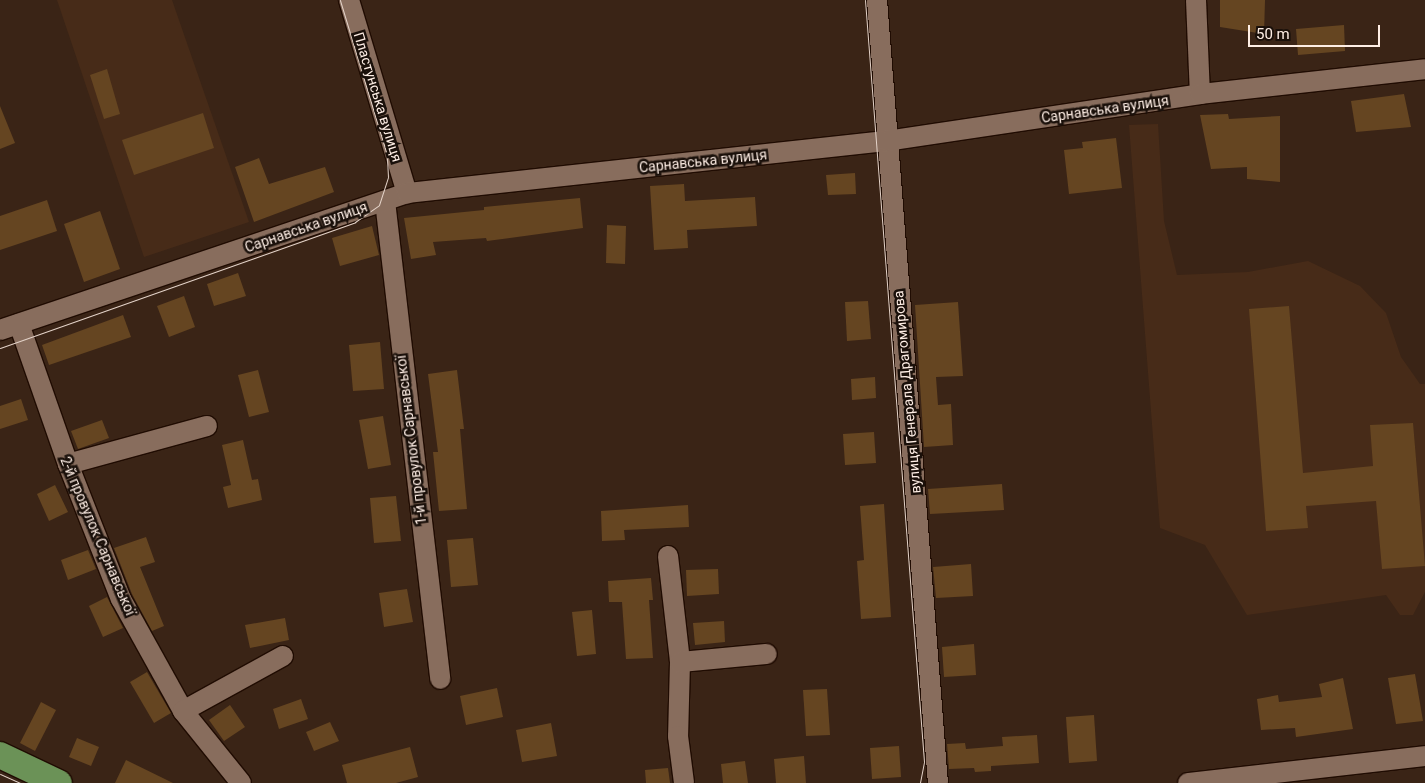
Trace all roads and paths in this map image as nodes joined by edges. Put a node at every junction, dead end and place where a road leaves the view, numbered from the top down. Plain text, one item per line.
1 (349, 0) edge
2 (877, 0) edge
3 (1196, 0) edge
4 (1425, 69) edge
5 (1200, 94) junction
6 (887, 141) junction
7 (407, 193) junction
8 (385, 201) junction
9 (9, 327) edge
10 (207, 426) dead end
11 (68, 464) junction
12 (668, 556) dead end
13 (767, 654) dead end
14 (283, 656) dead end
15 (680, 662) junction
16 (440, 679) dead end
17 (183, 711) junction
18 (0, 755) edge
19 (1425, 756) edge
20 (59, 783) edge
21 (241, 783) edge
22 (684, 783) edge
23 (938, 783) edge
24 (1188, 783) edge

1 - 7 street, Пластунська вулиця
2 - 6 street, вулиця Генерала Драгомирова
3 - 5 street
4 - 5 street, Сарнавська вулиця
5 - 6 street, Сарнавська вулиця
6 - 7 street, Сарнавська вулиця
6 - 23 street, вулиця Генерала Драгомирова
7 - 8 street, Сарнавська вулиця
8 - 9 street, Сарнавська вулиця
8 - 16 street, 1-й провулок Сарнавської
9 - 11 street, 2-й провулок Сарнавської
10 - 11 street
11 - 17 street, 2-й провулок Сарнавської
12 - 15 street
13 - 15 street
14 - 17 street
15 - 22 street
17 - 21 street, 2-й провулок Сарнавської
18 - 20 main road
19 - 24 street

